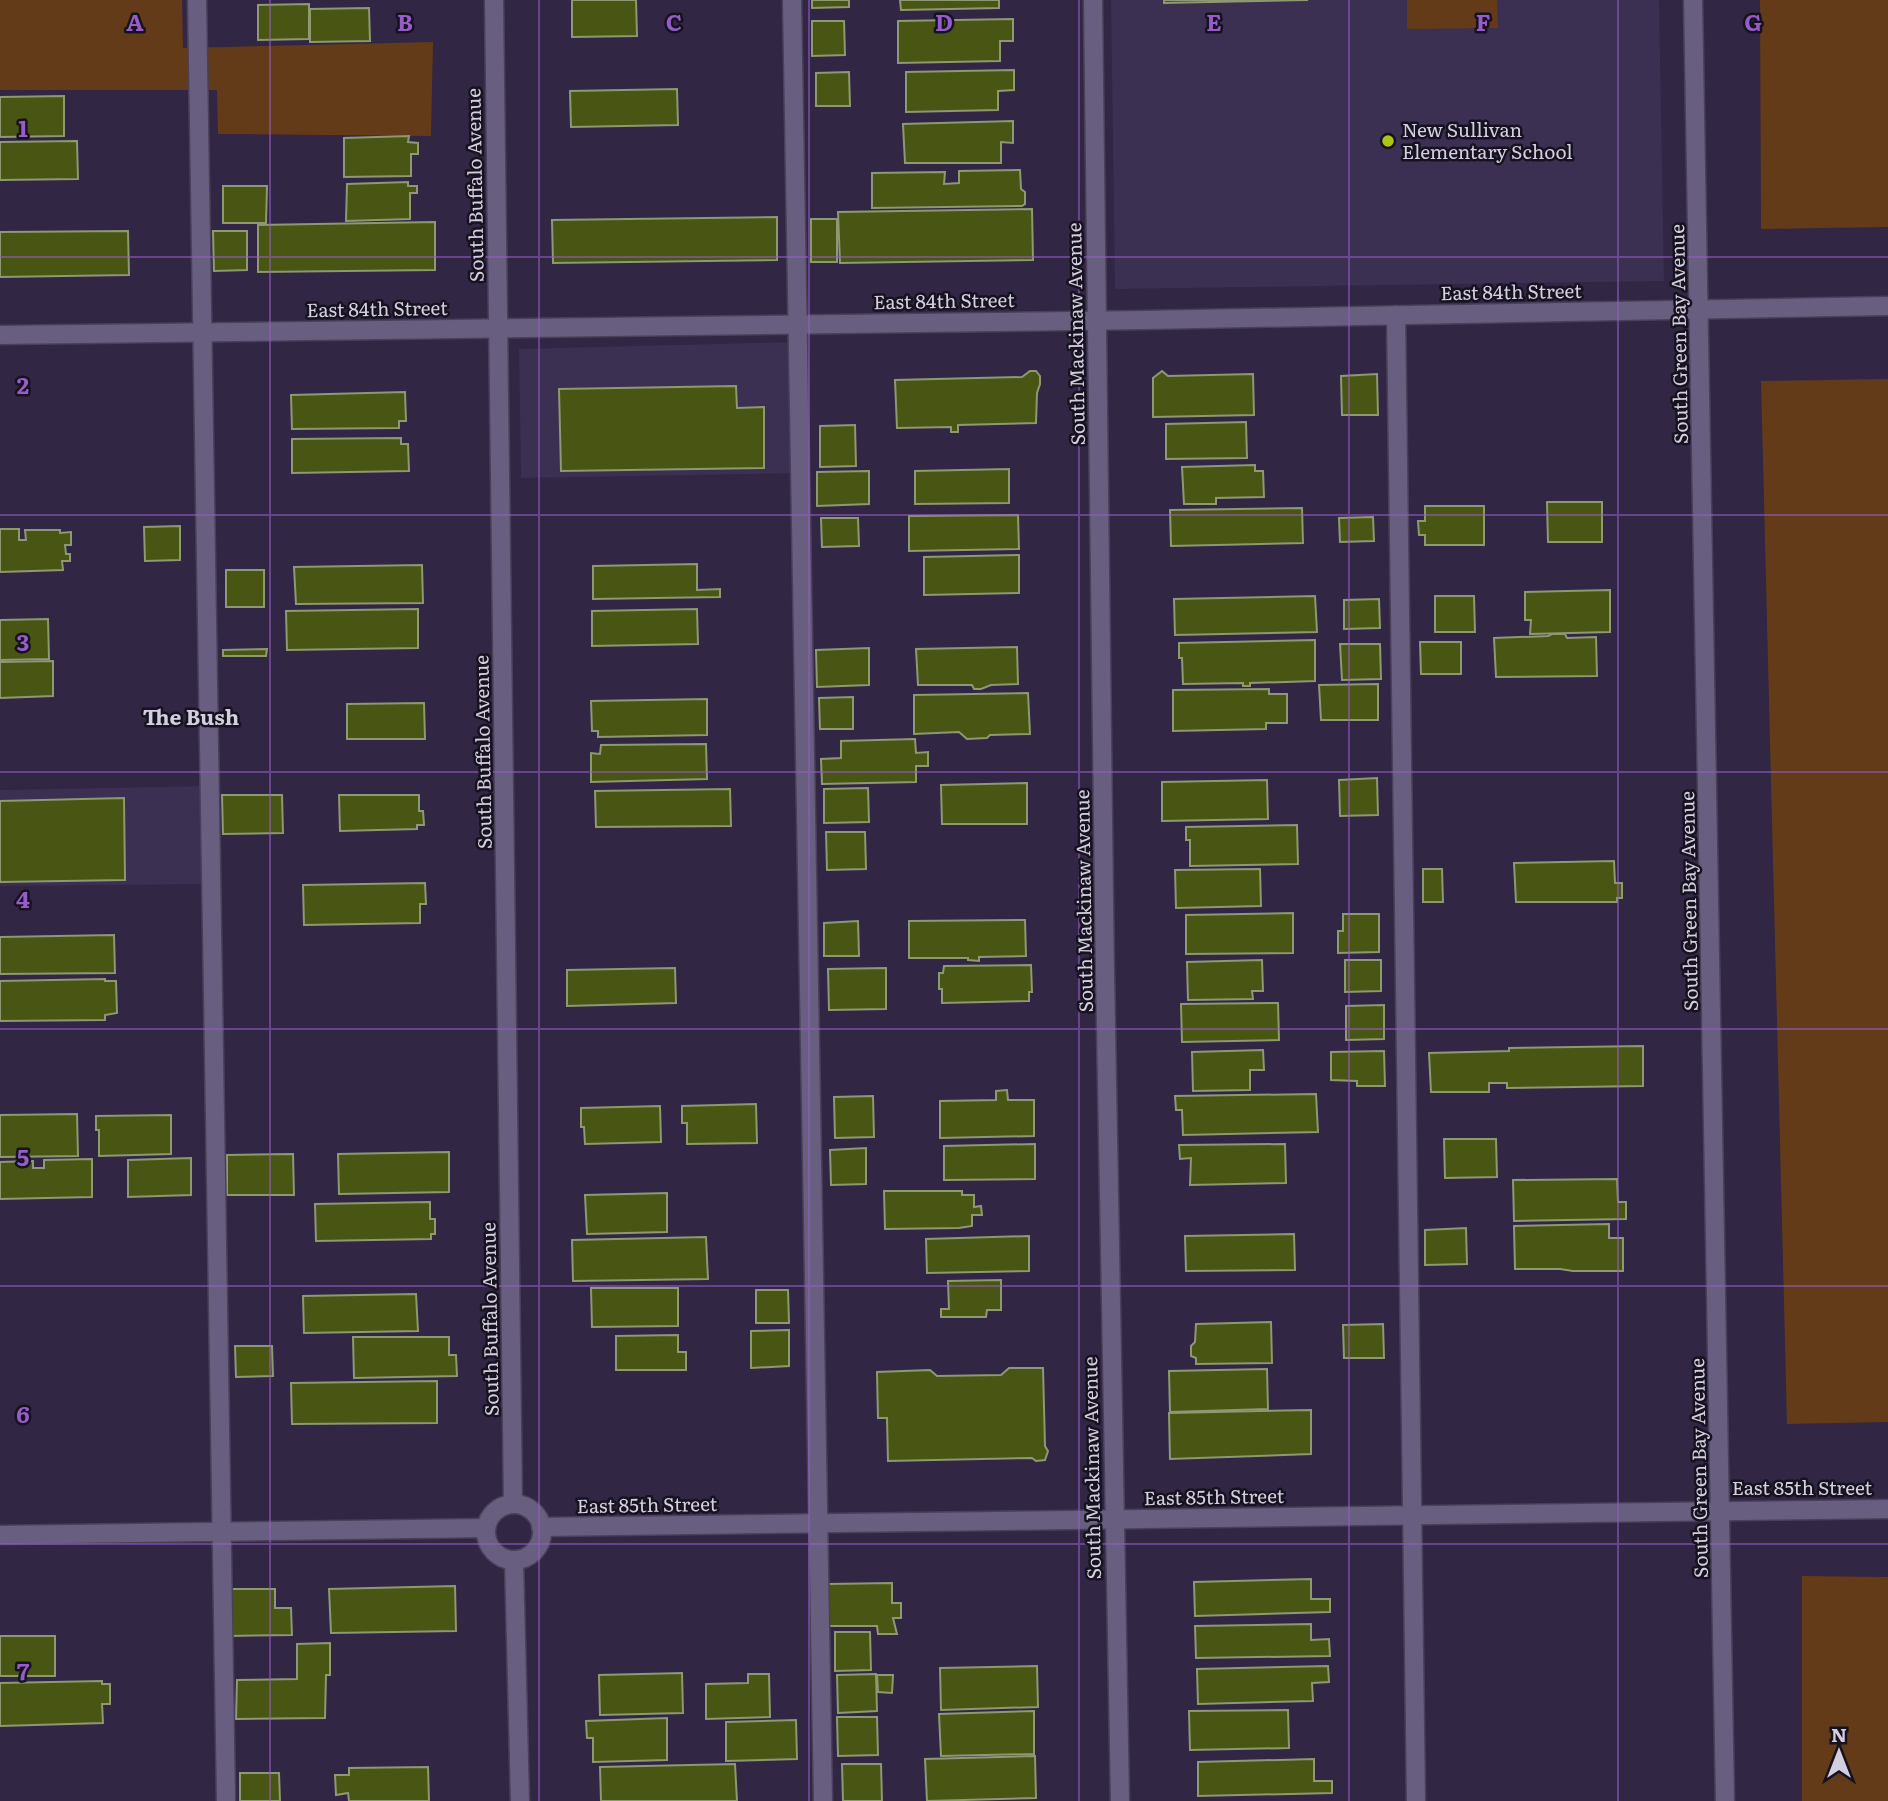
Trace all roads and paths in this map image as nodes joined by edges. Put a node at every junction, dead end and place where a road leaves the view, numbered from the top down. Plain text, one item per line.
1 (197, 0) edge
2 (494, 0) edge
3 (792, 0) edge
4 (1093, 0) edge
5 (1693, 0) edge
6 (1888, 306) edge
7 (1700, 310) junction
8 (1396, 315) junction
9 (1096, 320) junction
10 (798, 324) junction
11 (498, 328) junction
12 (202, 332) junction
13 (0, 335) edge
14 (513, 1504) junction
15 (1888, 1509) edge
16 (1721, 1510) junction
17 (1413, 1515) junction
18 (1114, 1519) junction
19 (818, 1523) junction
20 (541, 1527) junction
21 (485, 1528) junction
22 (222, 1532) junction
23 (0, 1535) edge
24 (514, 1560) junction
25 (226, 1801) edge
26 (520, 1801) edge
27 (823, 1801) edge
28 (1119, 1801) edge
29 (1416, 1801) edge
30 (1725, 1801) edge

1 - 12 street
2 - 11 street, South Buffalo Avenue
3 - 10 street
4 - 9 street, South Mackinaw Avenue
5 - 7 street, South Green Bay Avenue
6 - 7 street, East 84th Street
7 - 8 street, East 84th Street
7 - 16 street, South Green Bay Avenue
8 - 9 street, East 84th Street
8 - 17 street
9 - 10 street, East 84th Street
9 - 18 street, South Mackinaw Avenue
10 - 11 street, East 84th Street
10 - 19 street
11 - 12 street, East 84th Street
11 - 14 street, South Buffalo Avenue
12 - 13 street, East 84th Street
12 - 22 street
14 - 20 street
14 - 21 street
15 - 16 street, East 85th Street
16 - 17 street, East 85th Street
16 - 30 street, South Green Bay Avenue
17 - 18 street, East 85th Street
17 - 29 street
18 - 19 street, East 85th Street
18 - 28 street, South Mackinaw Avenue
19 - 20 street, East 85th Street
19 - 27 street
20 - 24 street
21 - 22 street
21 - 24 street
22 - 23 street
22 - 25 street
24 - 26 street

